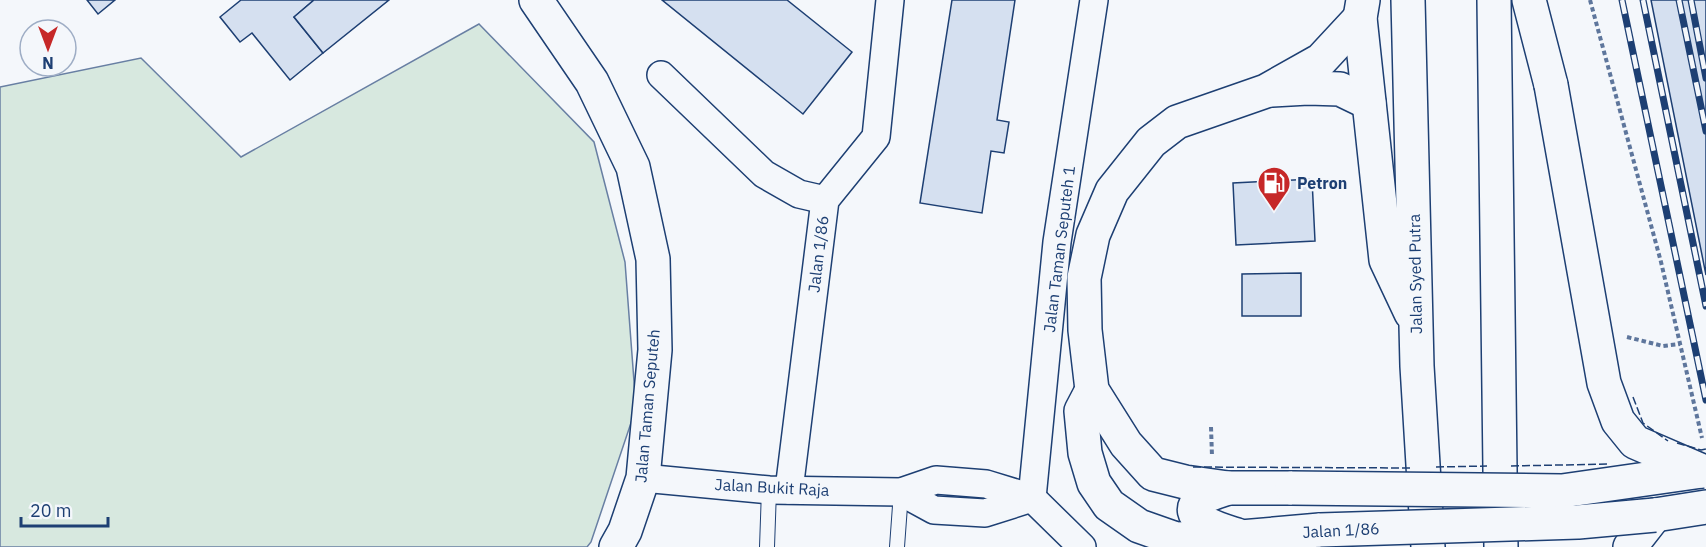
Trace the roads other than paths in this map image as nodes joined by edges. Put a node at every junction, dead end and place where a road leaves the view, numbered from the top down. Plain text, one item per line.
1 (536, 0) edge
2 (890, 0) edge
3 (1094, 0) edge
4 (1408, 0) edge
5 (1494, 0) edge
6 (1528, 0) edge
7 (1361, 9) edge
8 (661, 75) dead end
9 (1266, 91) junction
10 (1369, 103) junction
11 (825, 200) junction
12 (1416, 323) junction
13 (1092, 390) junction
14 (1704, 462) edge
15 (1220, 475) junction
16 (643, 478) junction
17 (779, 490) junction
18 (901, 492) junction
19 (1032, 498) junction
20 (1706, 507) edge
21 (1655, 515) junction
22 (1241, 537) junction
23 (616, 547) edge
24 (767, 547) edge
25 (897, 547) edge
26 (1082, 547) edge
27 (1428, 547) edge
28 (1501, 547) edge
29 (1630, 547) edge

1 - 16 street, Jalan Taman Seputeh
2 - 11 street, Jalan 1/86
3 - 19 street, Jalan Taman Seputeh 1
4 - 12 street, Jalan Syed Putra
5 - 28 street
6 - 14 street, bridge
7 - 9 street, Jalan 1/86
7 - 10 street
8 - 11 street
9 - 10 street, Jalan 1/86
9 - 13 street, Jalan 1/86
10 - 12 street
11 - 17 street, Jalan 1/86
12 - 27 street, Jalan Syed Putra
13 - 15 street, Jalan 1/86
13 - 22 street, Jalan 1/86
14 - 15 street, Jalan 1/86, bridge
15 - 22 street
16 - 17 street, Jalan Bukit Raja
16 - 23 street, Jalan Taman Seputeh
17 - 18 street, Jalan Bukit Raja
17 - 24 lane
18 - 19 street, Jalan Bukit Raja
18 - 25 lane
19 - 26 street
20 - 21 street, Jalan 1/86
21 - 22 street, Jalan 1/86, bridge
21 - 29 street

